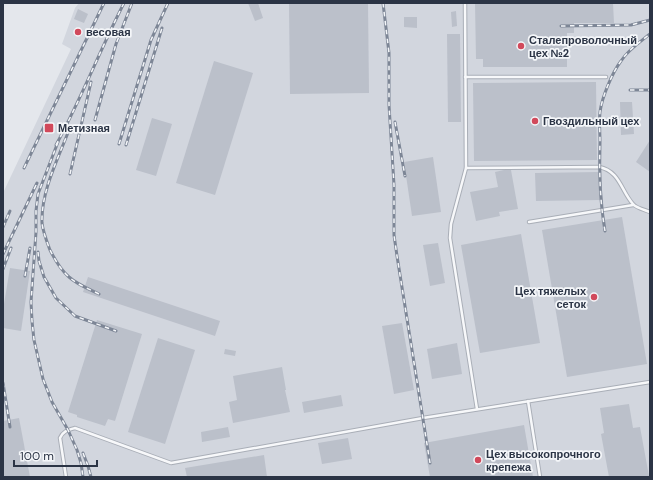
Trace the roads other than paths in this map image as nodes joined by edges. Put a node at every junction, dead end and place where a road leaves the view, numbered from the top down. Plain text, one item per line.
1 (465, 3) edge
2 (466, 76) junction
3 (606, 77) dead end
4 (466, 168) junction
5 (633, 205) junction
6 (650, 212) edge
7 (529, 222) dead end
8 (650, 382) edge
9 (528, 401) junction
10 (477, 410) junction
11 (66, 477) edge
12 (540, 477) edge

1 - 2 lane
2 - 3 lane
2 - 4 lane
4 - 5 lane
4 - 10 lane
5 - 6 lane
5 - 7 lane
8 - 9 lane
9 - 10 lane
9 - 12 lane
10 - 11 lane

